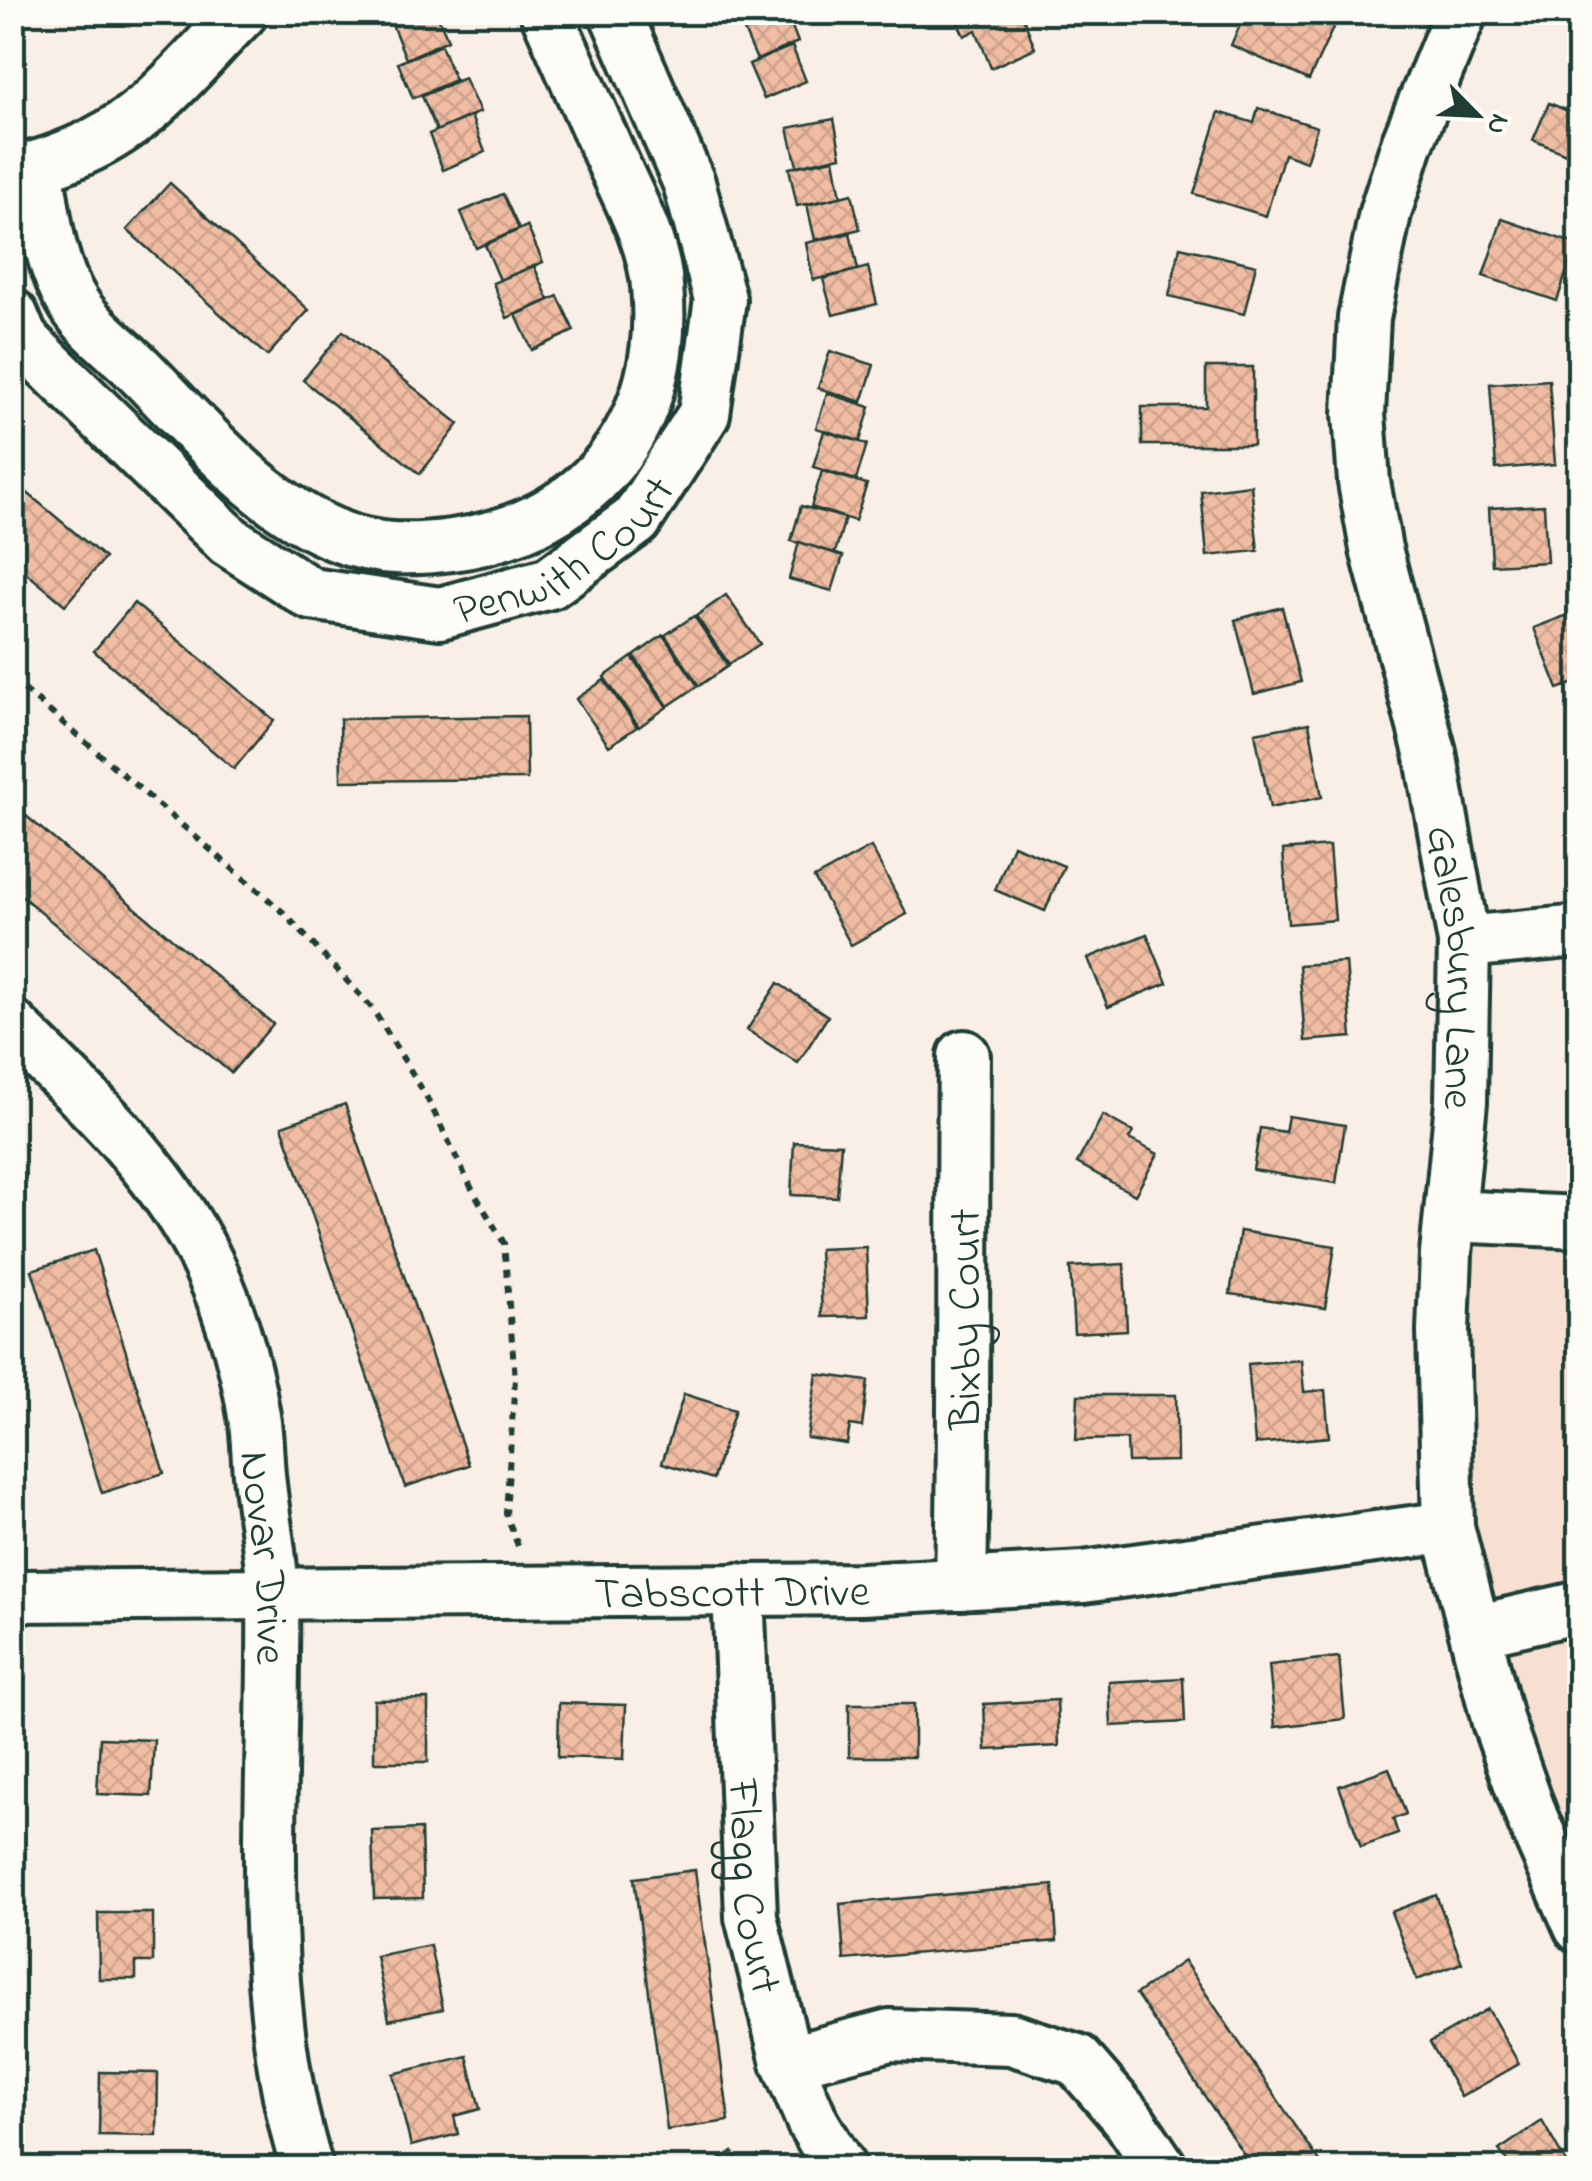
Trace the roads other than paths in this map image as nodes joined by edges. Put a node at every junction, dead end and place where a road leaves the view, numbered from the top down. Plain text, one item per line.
1 (242, 12) edge
2 (546, 12) edge
3 (615, 12) edge
4 (1462, 12) edge
5 (25, 168) edge
6 (12, 315) edge
7 (1580, 931) edge
8 (1464, 942) junction
9 (12, 1026) edge
10 (964, 1056) dead end
11 (1450, 1216) junction
12 (1580, 1222) edge
13 (1448, 1526) junction
14 (961, 1584) junction
15 (738, 1590) junction
16 (273, 1592) junction
17 (12, 1596) edge
18 (1580, 1607) edge
19 (1475, 1631) junction
20 (1580, 1927) edge
21 (787, 2062) junction
22 (307, 2168) edge
23 (840, 2168) edge
24 (1160, 2168) edge

1 - 5 street
2 - 5 street, Penwith Court
3 - 6 street, Penwith Court
4 - 8 street, Galesbury Lane
7 - 8 street
8 - 11 street, Galesbury Lane
9 - 16 street, Novar Drive
10 - 14 street, Bixby Court
11 - 12 street
11 - 13 street, Galesbury Lane
13 - 14 street, Tabscott Drive
13 - 19 street, Galesbury Lane
14 - 15 street, Tabscott Drive
15 - 16 street, Tabscott Drive
15 - 21 street, Flagg Court
16 - 17 street, Tabscott Drive
16 - 22 street, Novar Drive
18 - 19 street
19 - 20 street, Galesbury Lane
21 - 23 street, Flagg Court
21 - 24 street

